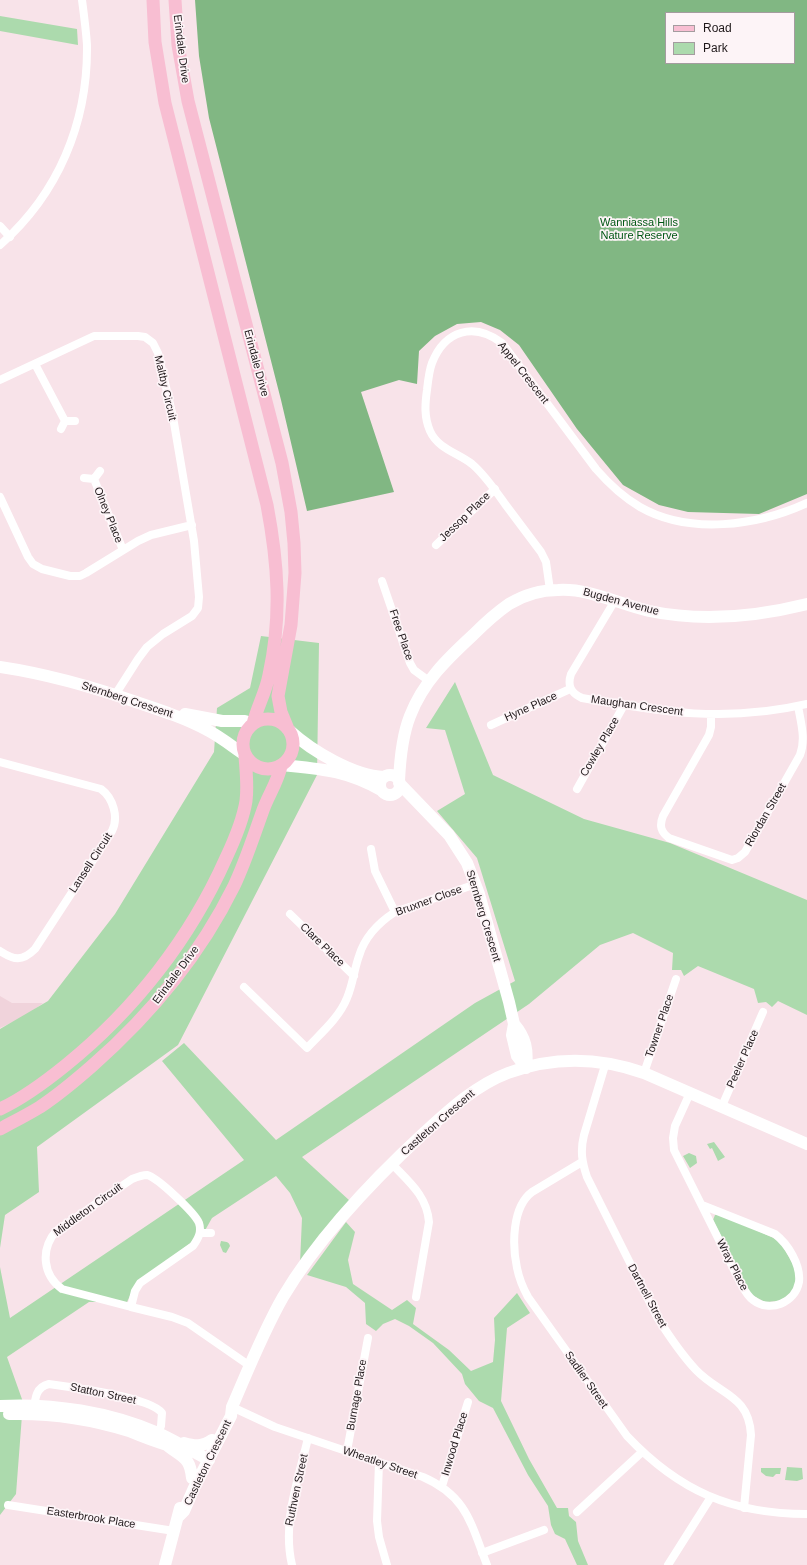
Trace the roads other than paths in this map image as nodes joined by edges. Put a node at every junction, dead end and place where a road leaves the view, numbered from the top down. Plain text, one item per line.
1 (82, 0) edge
2 (153, 0) edge
3 (170, 0) edge
4 (175, 0) edge
5 (188, 101) junction
6 (0, 226) edge
7 (10, 237) junction
8 (0, 245) edge
9 (34, 364) junction
10 (0, 380) edge
11 (66, 421) junction
12 (75, 421) dead end
13 (61, 429) dead end
14 (100, 471) dead end
15 (84, 478) dead end
16 (94, 479) junction
17 (495, 489) junction
18 (0, 497) edge
19 (807, 503) edge
20 (192, 525) junction
21 (436, 545) dead end
22 (123, 550) junction
23 (382, 581) dead end
24 (550, 590) junction
25 (614, 602) junction
26 (807, 604) edge
27 (0, 658) edge
28 (0, 667) edge
29 (55, 675) junction
30 (429, 682) junction
31 (570, 689) junction
32 (116, 693) junction
33 (807, 704) edge
34 (624, 705) junction
35 (798, 706) junction
36 (711, 715) junction
37 (252, 724) junction
38 (491, 725) dead end
39 (289, 730) junction
40 (245, 755) junction
41 (400, 756) junction
42 (0, 762) edge
43 (282, 765) junction
44 (385, 776) junction
45 (399, 782) junction
46 (577, 789) dead end
47 (381, 790) junction
48 (394, 794) junction
49 (416, 801) junction
50 (371, 849) dead end
51 (476, 884) junction
52 (395, 912) junction
53 (290, 914) dead end
54 (0, 951) edge
55 (354, 976) junction
56 (676, 979) dead end
57 (244, 987) dead end
58 (763, 1012) dead end
59 (522, 1054) junction
60 (606, 1062) junction
61 (547, 1063) junction
62 (526, 1068) junction
63 (508, 1073) junction
64 (644, 1073) junction
65 (690, 1093) junction
66 (722, 1106) junction
67 (0, 1109) edge
68 (0, 1129) edge
69 (806, 1141) edge
70 (582, 1162) junction
71 (392, 1164) junction
72 (702, 1205) junction
73 (200, 1233) junction
74 (211, 1233) dead end
75 (416, 1297) dead end
76 (131, 1307) junction
77 (368, 1338) dead end
78 (250, 1366) junction
79 (468, 1402) dead end
80 (0, 1406) edge
81 (232, 1407) junction
82 (34, 1410) junction
83 (6, 1414) edge
84 (0, 1417) edge
85 (157, 1437) junction
86 (308, 1438) junction
87 (212, 1440) junction
88 (169, 1443) junction
89 (347, 1452) junction
90 (642, 1452) junction
91 (205, 1461) junction
92 (379, 1462) junction
93 (192, 1478) junction
94 (442, 1486) junction
95 (711, 1497) junction
96 (8, 1505) dead end
97 (744, 1508) junction
98 (577, 1512) dead end
99 (807, 1514) edge
100 (179, 1516) junction
101 (544, 1530) dead end
102 (174, 1531) junction
103 (482, 1553) junction
104 (165, 1565) edge
105 (292, 1565) edge
106 (387, 1565) edge
107 (487, 1565) edge
108 (668, 1565) edge

1 - 7 street
2 - 37 main road
3 - 5 main road
4 - 5 main road, Erindale Drive
5 - 39 main road, Erindale Drive
6 - 7 street
7 - 8 street
9 - 10 street, Maltby Circuit
9 - 11 street
9 - 20 street, Maltby Circuit
11 - 12 street
11 - 13 street
14 - 16 street, Olney Place
15 - 16 street, Olney Place
16 - 22 street, Olney Place
17 - 19 street, Appel Crescent
17 - 21 street, Jessop Place
17 - 24 street, Appel Crescent
18 - 22 street
20 - 22 street
20 - 32 street, Maltby Circuit
23 - 30 street, Free Place
24 - 25 street, Bugden Avenue
24 - 30 street, Bugden Avenue
25 - 26 street, Bugden Avenue
25 - 31 street
27 - 29 street, Sternberg Crescent
28 - 29 street, Sternberg Crescent
29 - 32 street, Sternberg Crescent
30 - 41 street, Bugden Avenue
31 - 34 street, Maughan Crescent
31 - 38 street, Hyne Place
32 - 37 street, Sternberg Crescent
32 - 40 street, Sternberg Crescent
33 - 35 street, Maughan Crescent
34 - 36 street, Maughan Crescent
34 - 46 street, Cowley Place
35 - 36 street, Maughan Crescent
35 - 36 street, Riordan Street
37 - 39 main road
37 - 40 main road
39 - 43 main road
39 - 44 street
40 - 43 main road
40 - 67 main road, Erindale Drive
41 - 44 street, Bugden Avenue
41 - 45 street, Bugden Avenue
42 - 54 street, Lansell Circuit
43 - 47 street
43 - 68 main road, Erindale Drive
44 - 45 street
44 - 47 street
45 - 48 street
45 - 49 street, Sternberg Crescent
47 - 48 street
48 - 49 street, Sternberg Crescent
49 - 51 street, Sternberg Crescent
50 - 52 street
51 - 52 street, Bruxner Close
51 - 59 street, Sternberg Crescent
52 - 55 street, Bruxner Close
53 - 55 street, Clare Place
55 - 57 street, Bruxner Close
56 - 64 street, Towner Place
58 - 66 street, Peeler Place
59 - 61 street
59 - 62 street, Sternberg Crescent
59 - 63 street
60 - 61 street, Castleton Crescent
60 - 64 street, Castleton Crescent
60 - 70 street, Dartnell Street
61 - 62 street, Castleton Crescent
62 - 63 street, Castleton Crescent
63 - 71 street, Castleton Crescent
64 - 65 street, Castleton Crescent
65 - 66 street, Castleton Crescent
65 - 72 street, Wray Place
66 - 69 street, Castleton Crescent
70 - 90 street, Sadlier Street
70 - 97 street, Dartnell Street
71 - 75 street
71 - 78 street, Castleton Crescent
72 - 72 street, Wray Place
73 - 74 street
73 - 76 street
73 - 76 street, Middleton Circuit
76 - 78 street, Middleton Circuit
77 - 89 street, Burnage Place
78 - 81 street, Castleton Crescent
79 - 94 street, Inwood Place
80 - 82 street, Statton Street
81 - 86 street, Wheatley Street
81 - 87 street, Castleton Crescent
81 - 91 street, Castleton Crescent
82 - 83 street, Statton Street
82 - 85 street, Statton Street
82 - 85 street, Statton Street
83 - 84 street, Statton Street
85 - 88 street, Statton Street
86 - 89 street, Wheatley Street
86 - 105 street, Ruthven Street
87 - 88 street
87 - 91 street, Castleton Crescent
88 - 91 street, Statton Street
88 - 93 street
89 - 92 street, Wheatley Street
90 - 95 street, Sadlier Street
90 - 98 street
91 - 93 street, Castleton Crescent
91 - 100 street, Castleton Crescent
92 - 94 street, Wheatley Street
92 - 106 street
93 - 100 street, Castleton Crescent
94 - 103 street, Wheatley Street
95 - 97 street, Sadlier Street
95 - 108 street
96 - 102 street, Easterbrook Place
97 - 99 street, Sadlier Street
100 - 102 street, Castleton Crescent
101 - 103 street
102 - 104 street, Castleton Crescent
103 - 107 street, Wheatley Street

